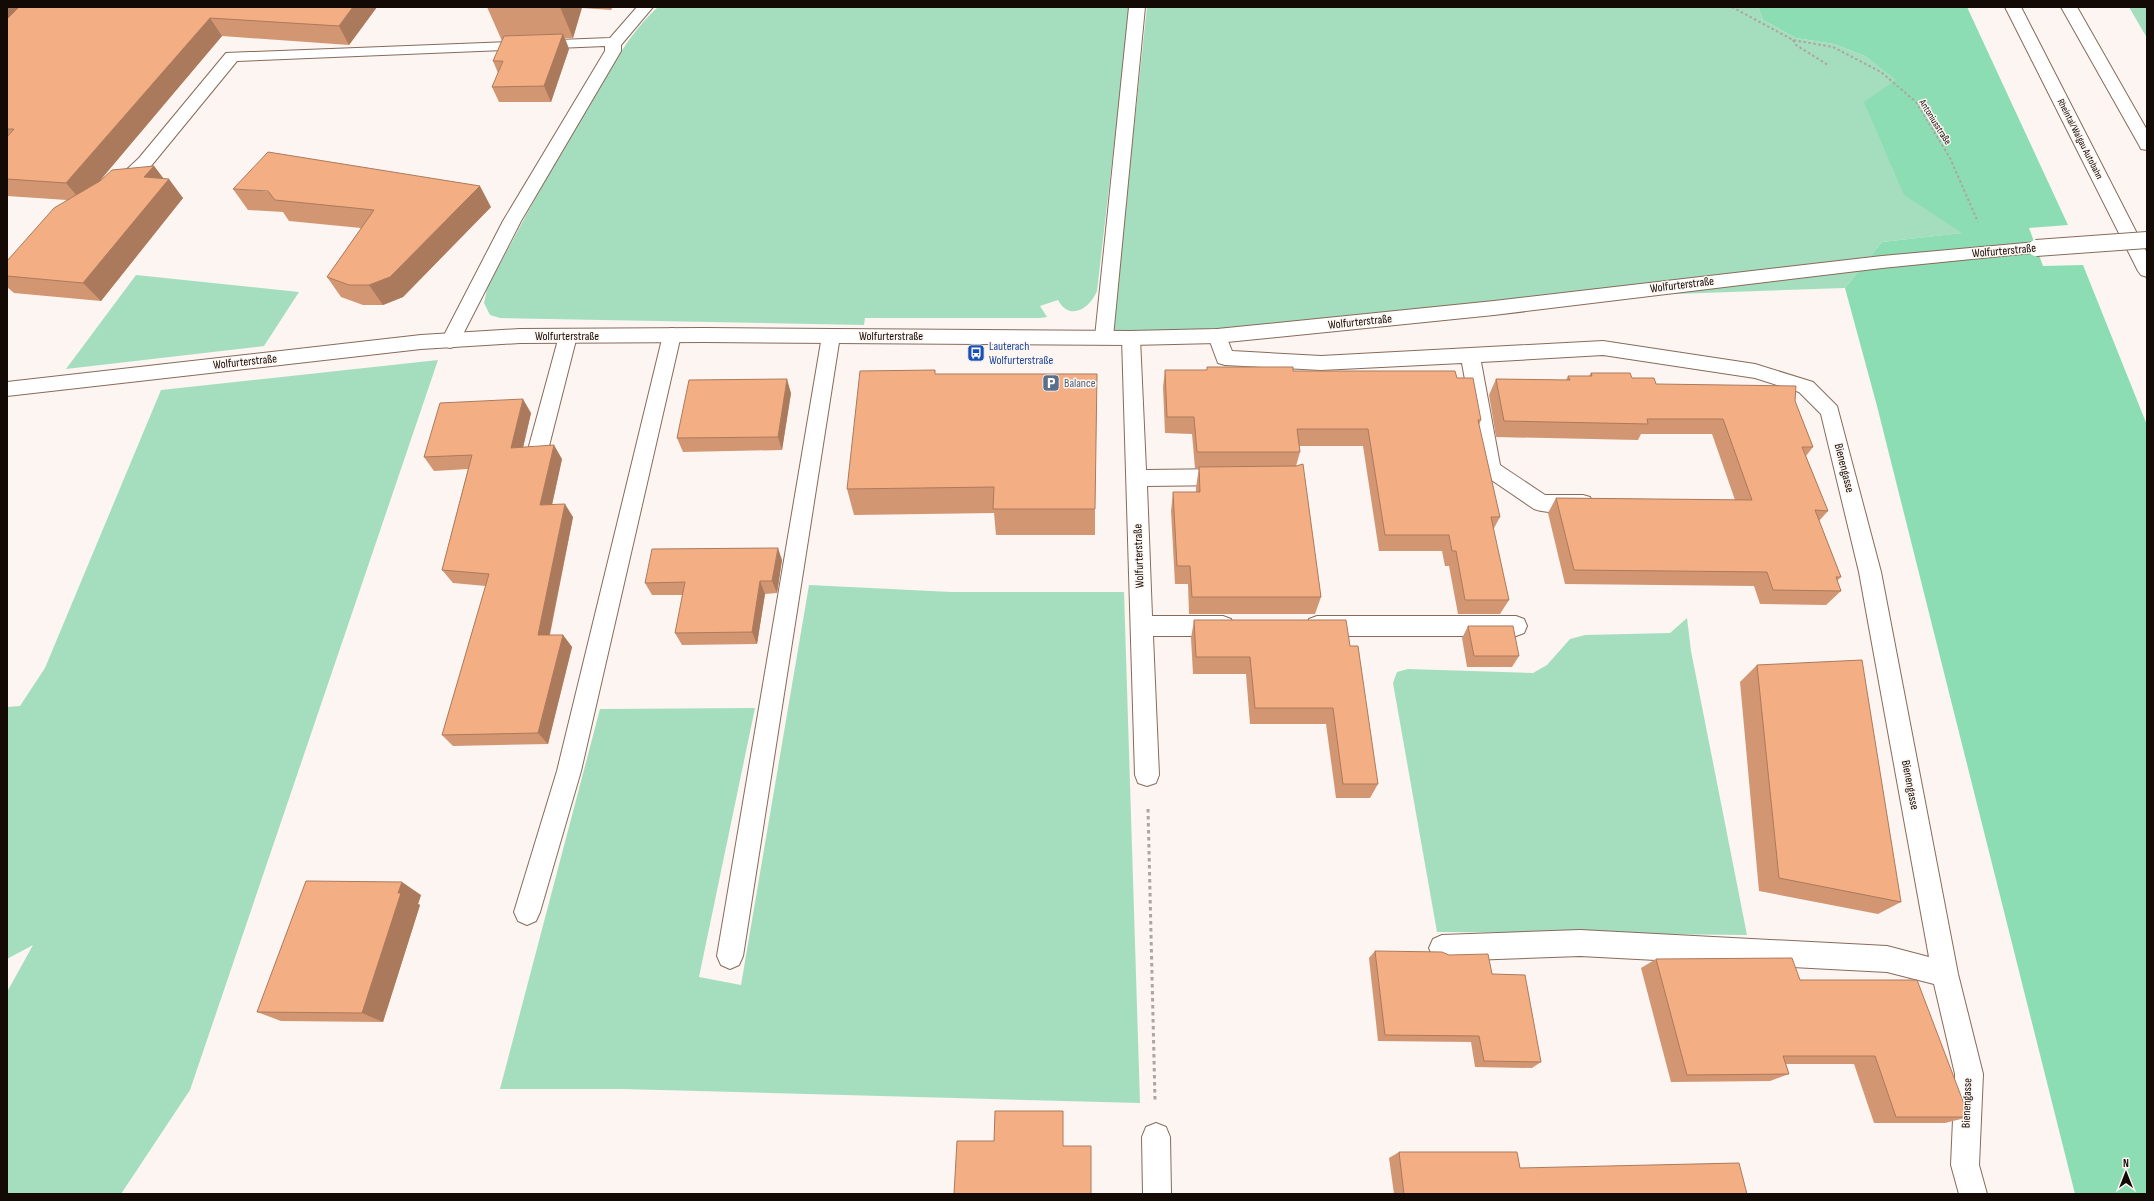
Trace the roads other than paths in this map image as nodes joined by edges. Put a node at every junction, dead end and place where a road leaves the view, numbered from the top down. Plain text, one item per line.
1 (645, 7) edge
2 (1137, 7) edge
3 (2013, 7) edge
4 (2069, 7) edge
5 (613, 44) junction
6 (2147, 145) edge
7 (103, 199) edge
8 (2147, 240) edge
9 (2147, 271) edge
10 (672, 335) junction
11 (568, 336) junction
12 (831, 336) junction
13 (1217, 336) junction
14 (1104, 337) junction
15 (1131, 338) junction
16 (450, 341) junction
17 (1470, 354) junction
18 (7, 389) edge
19 (539, 446) edge
20 (1245, 477) edge
21 (1136, 478) junction
22 (1604, 502) edge
23 (1141, 626) junction
24 (1245, 626) edge
25 (1293, 626) edge
26 (1516, 626) dead end
27 (1147, 775) road end
28 (527, 912) dead end
29 (1442, 948) dead end
30 (730, 956) dead end
31 (1945, 974) junction
32 (1156, 1137) road end
33 (1157, 1194) edge
34 (1973, 1194) edge

1 - 5 main road
2 - 14 main road
3 - 9 main road, Rheintal/Walgau Autobahn
4 - 6 main road
5 - 7 main road
5 - 16 main road
8 - 13 main road, Wolfurterstraße, bridge
10 - 11 main road, Wolfurterstraße
10 - 12 main road, Wolfurterstraße
10 - 28 main road
11 - 16 main road, Wolfurterstraße
11 - 19 main road
12 - 14 main road, Wolfurterstraße
12 - 30 main road
13 - 15 main road, Wolfurterstraße
13 - 17 main road
14 - 15 main road, Wolfurterstraße
15 - 21 main road, Wolfurterstraße
16 - 18 main road, Wolfurterstraße
17 - 22 main road
17 - 31 main road, Bienengasse
20 - 21 main road
21 - 23 main road, Wolfurterstraße
23 - 24 main road
23 - 27 main road, Wolfurterstraße
25 - 26 main road
29 - 31 main road
31 - 34 main road, Bienengasse
32 - 33 main road

